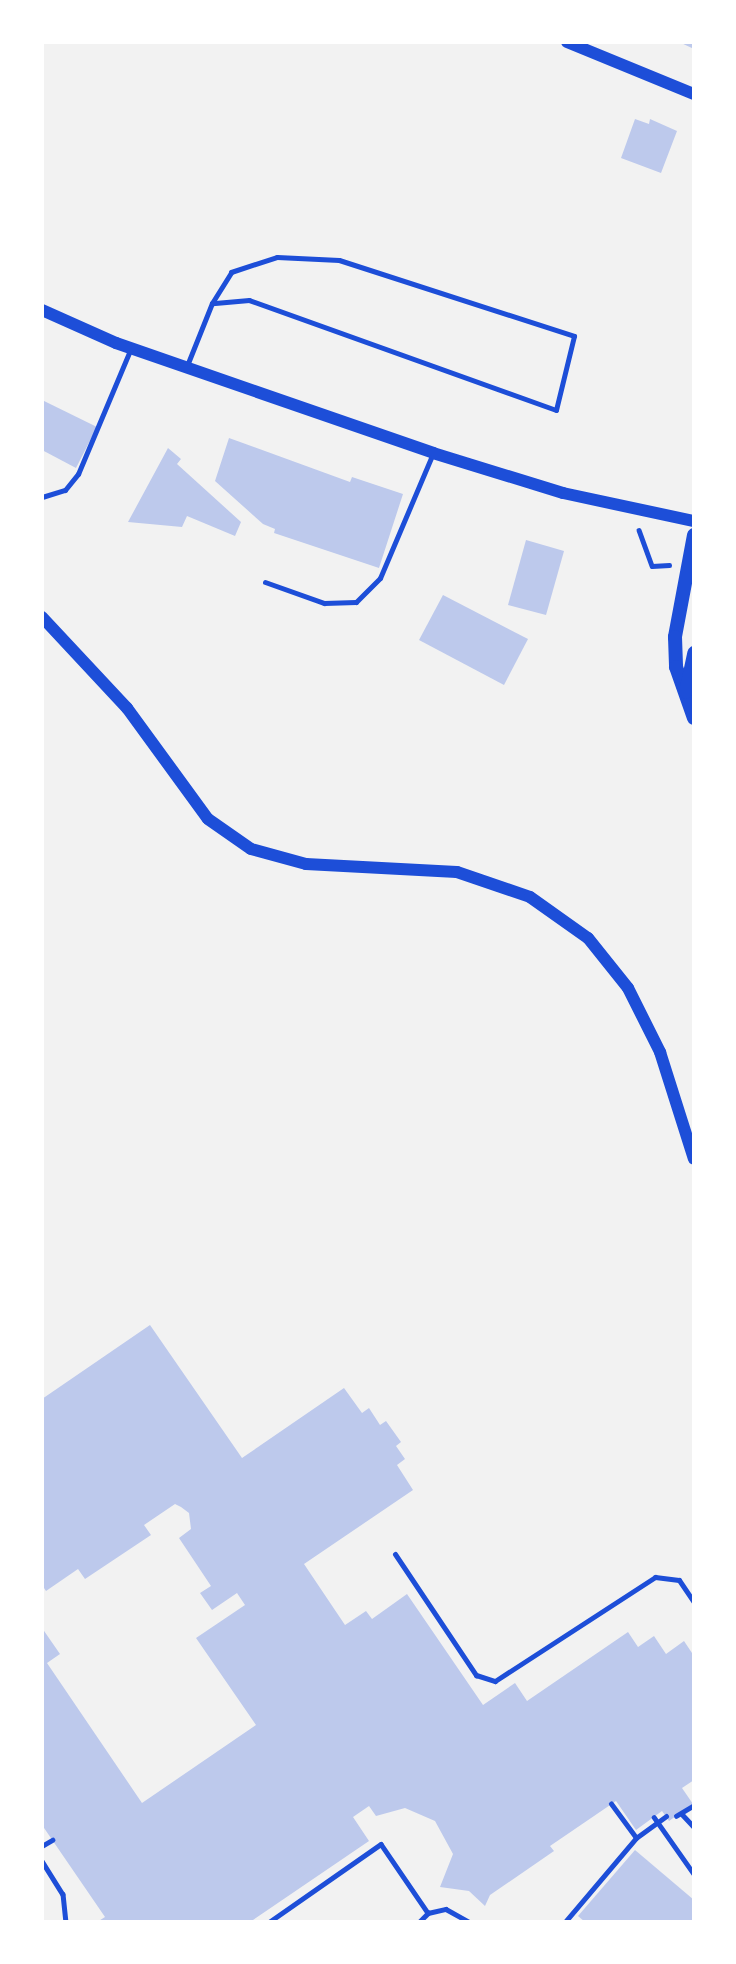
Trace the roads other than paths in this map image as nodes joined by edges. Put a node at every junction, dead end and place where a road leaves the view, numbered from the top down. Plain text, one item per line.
1 (567, 42) edge
2 (694, 94) edge
3 (212, 303) junction
4 (42, 310) edge
5 (131, 348) junction
6 (186, 368) junction
7 (433, 453) junction
8 (42, 497) edge
9 (694, 521) edge
10 (694, 535) edge
11 (265, 582) dead end
12 (42, 618) edge
13 (694, 653) edge
14 (685, 697) junction
15 (694, 718) edge
16 (694, 1159) edge
17 (395, 1554) dead end
18 (694, 1602) edge

1 - 2 street
3 - 3 lane
3 - 6 lane
4 - 5 street
5 - 6 street
5 - 8 lane
6 - 7 street
7 - 9 street
7 - 11 lane
10 - 14 main road
12 - 16 street
13 - 14 main road
14 - 15 main road
17 - 18 lane

